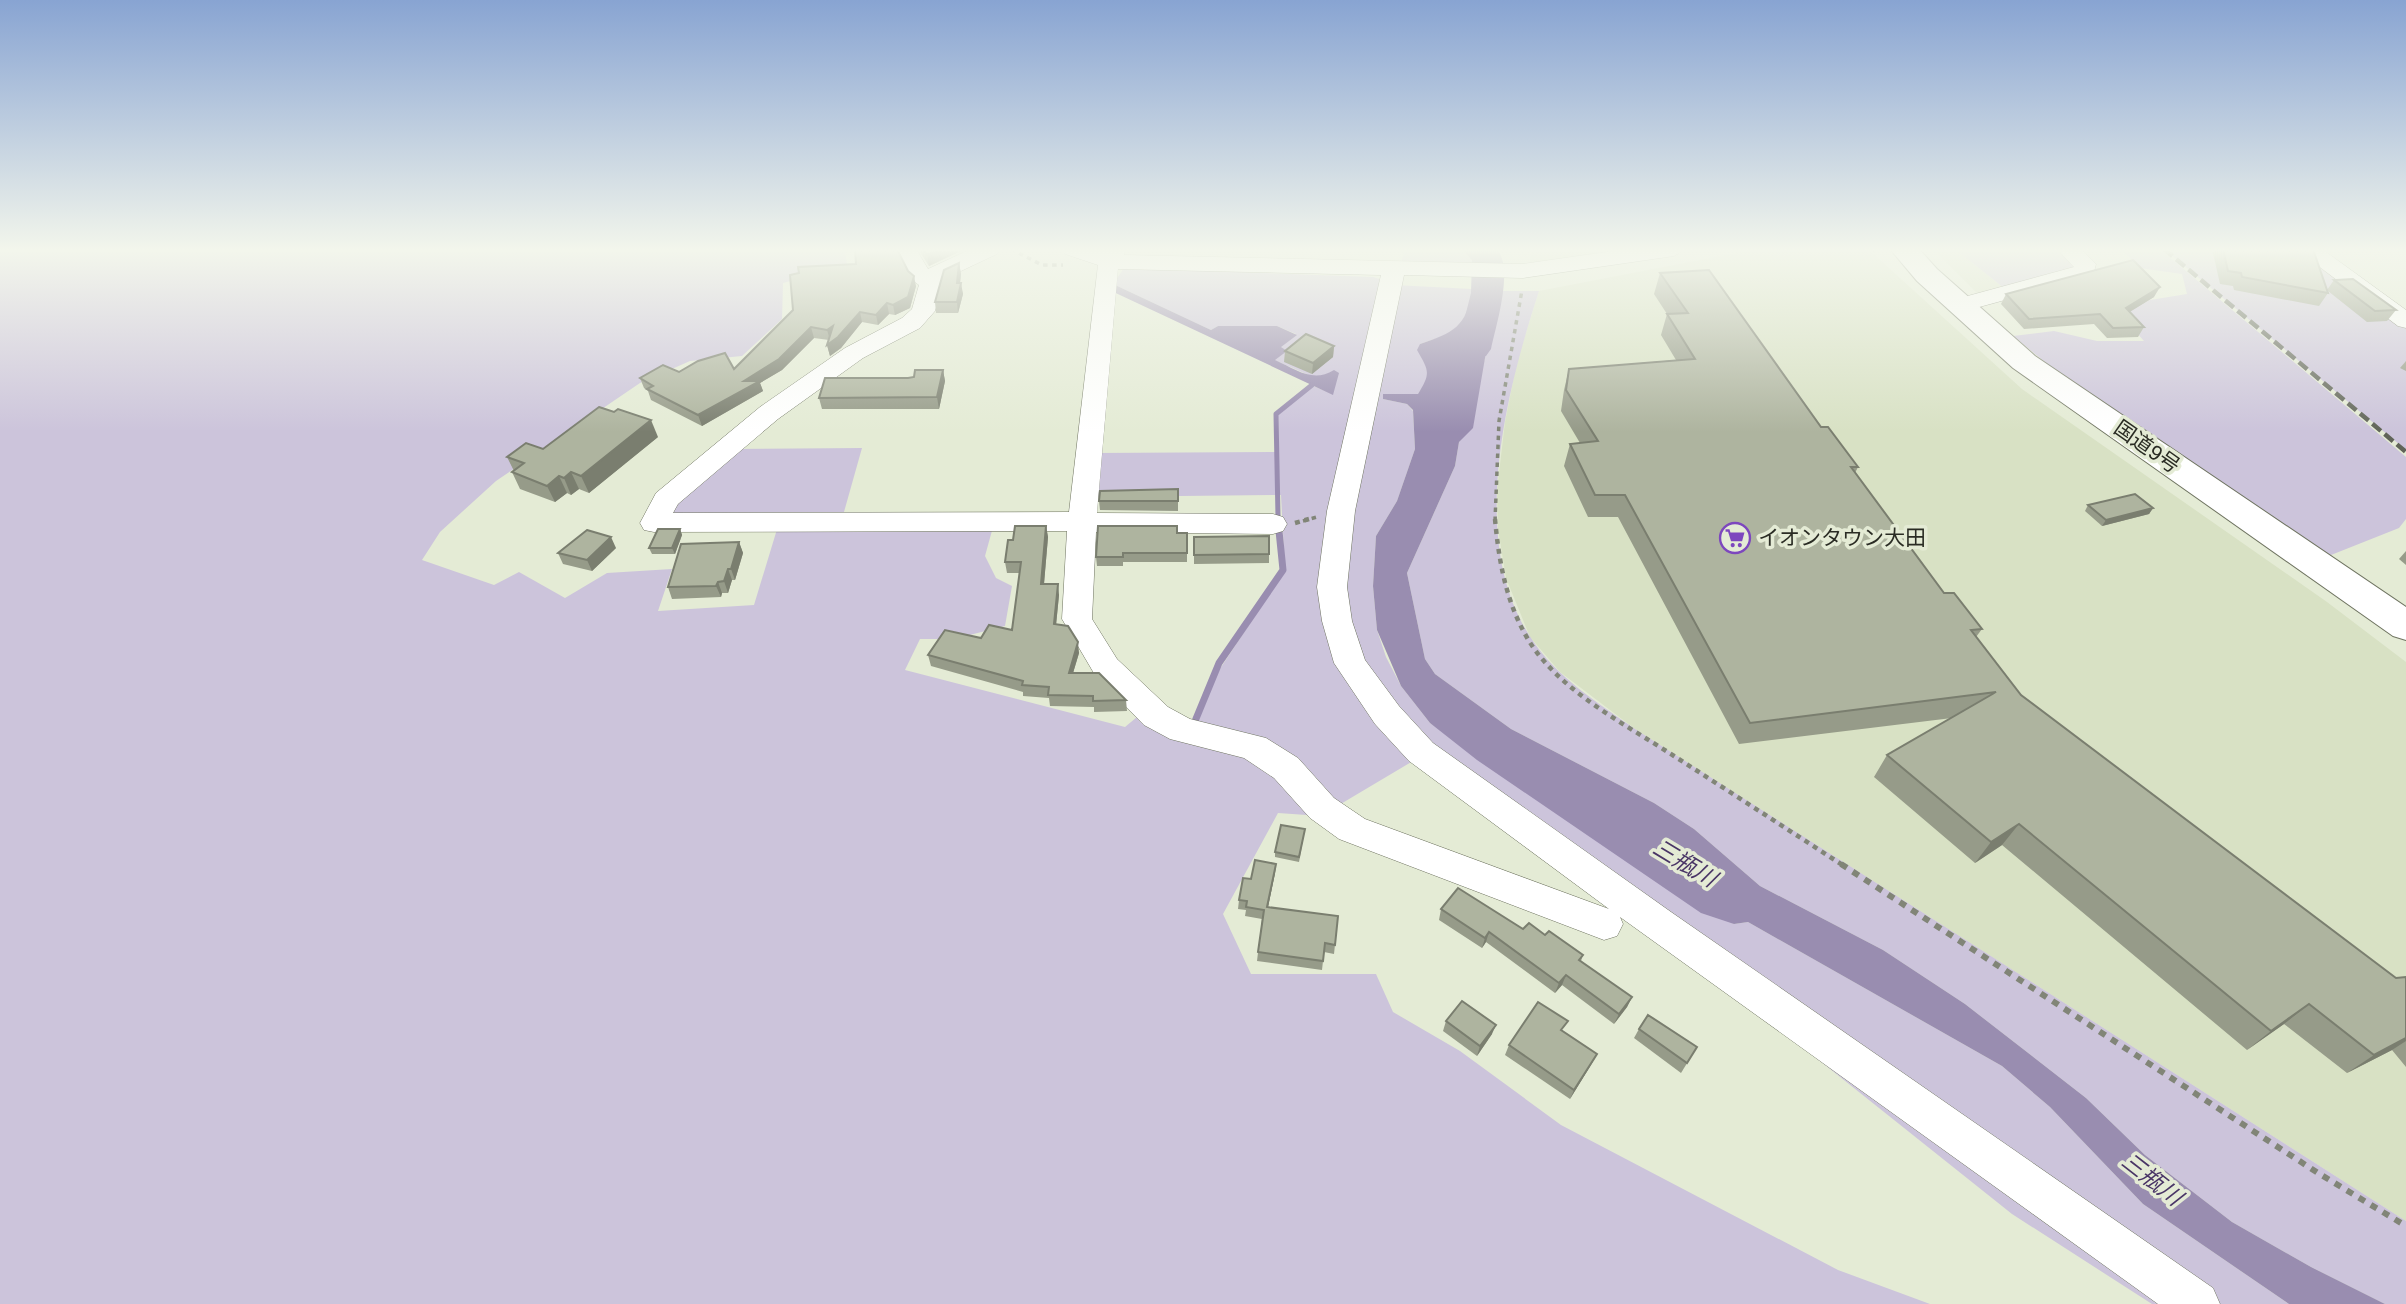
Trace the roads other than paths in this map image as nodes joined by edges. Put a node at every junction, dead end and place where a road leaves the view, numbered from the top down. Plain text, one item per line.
1 (923, 310) edge
2 (1103, 310) edge
3 (1385, 310) edge
4 (1966, 310) edge
5 (2391, 310) edge
6 (2406, 321) edge
7 (1082, 522) junction
8 (1273, 524) road end
9 (2406, 626) edge
10 (1604, 924) dead end
11 (2197, 1304) edge

1 - 7 street
2 - 7 street
3 - 11 street
4 - 9 highway, 国道9号
5 - 6 street
7 - 8 street
7 - 10 street

